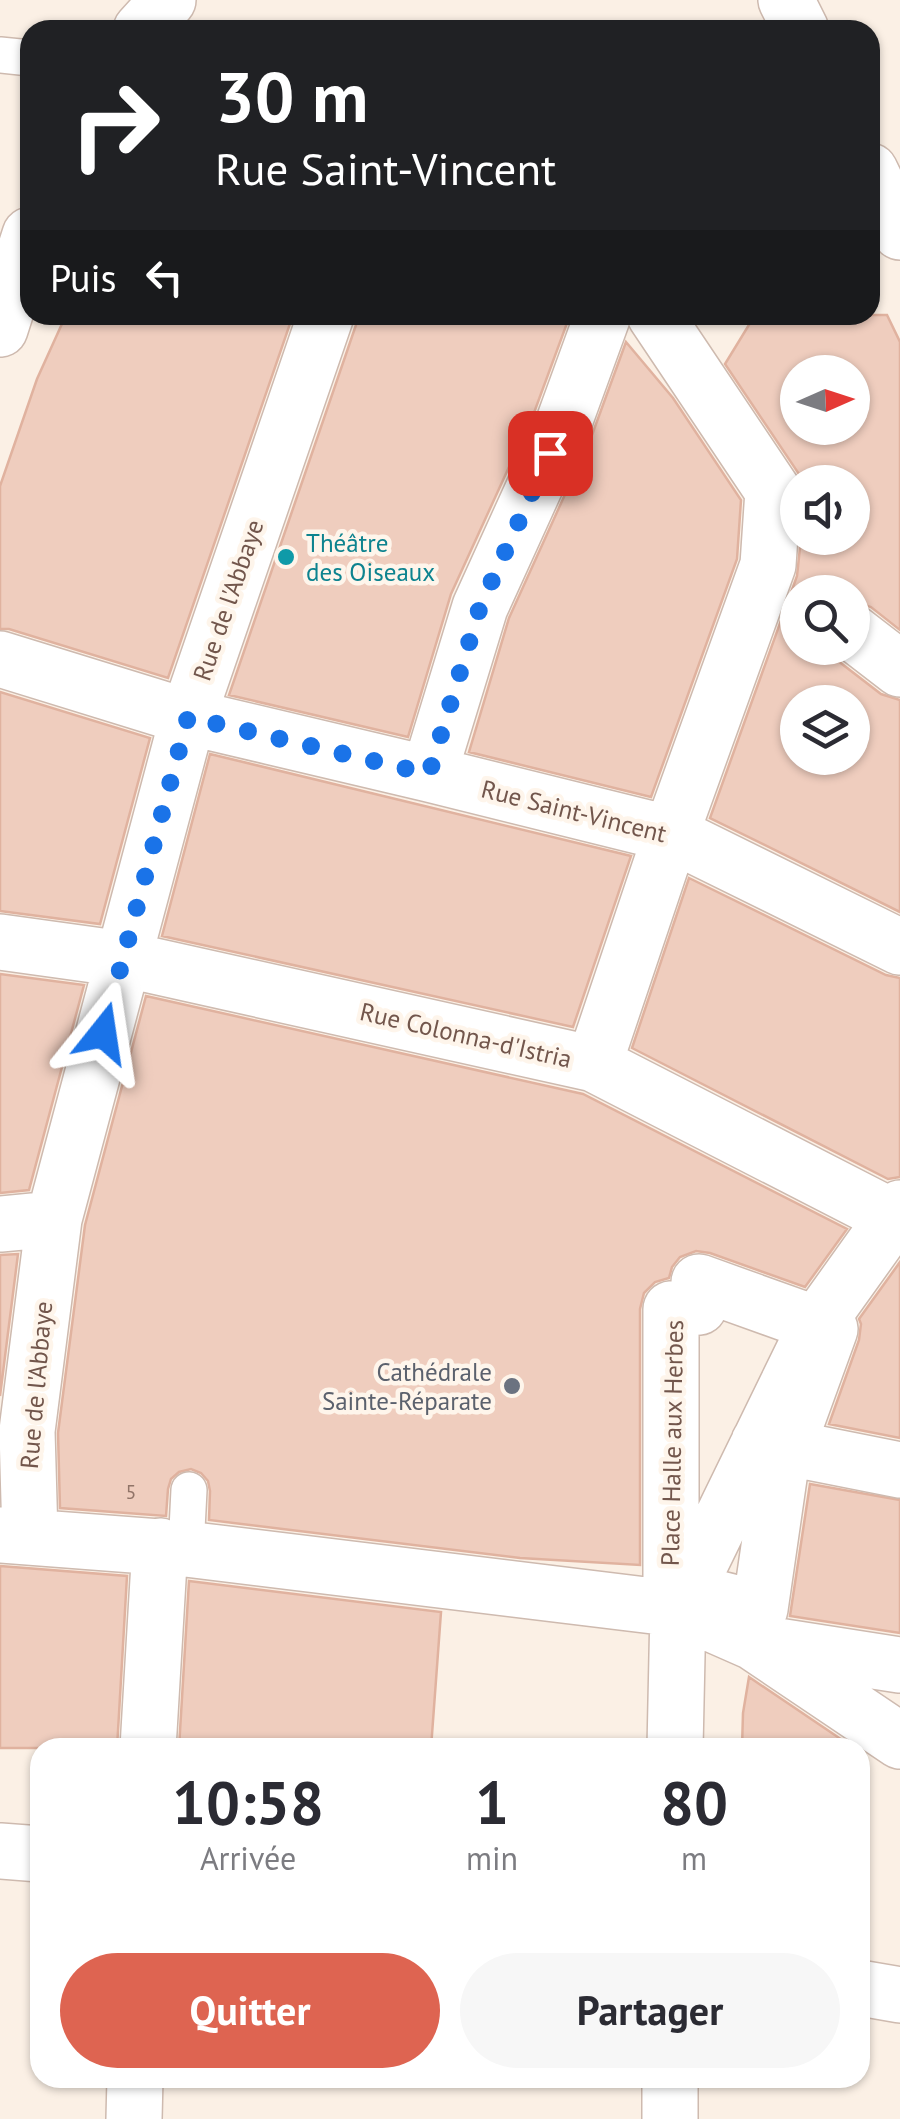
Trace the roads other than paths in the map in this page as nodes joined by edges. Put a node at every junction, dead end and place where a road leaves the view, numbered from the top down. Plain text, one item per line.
1 (168, 0) edge
2 (149, 20) edge
3 (880, 191) edge
4 (900, 232) edge
5 (20, 267) edge
6 (323, 325) edge
7 (599, 325) edge
8 (662, 325) edge
9 (0, 328) edge
10 (785, 575) edge
11 (780, 589) edge
12 (870, 646) edge
13 (0, 659) edge
14 (900, 669) edge
15 (188, 717) junction
16 (429, 774) junction
17 (671, 834) junction
18 (0, 942) edge
19 (900, 947) edge
20 (123, 959) junction
21 (594, 1064) junction
22 (898, 1215) edge
23 (54, 1218) junction
24 (0, 1224) edge
25 (816, 1324) junction
26 (774, 1445) junction
27 (900, 1470) edge
28 (189, 1490) dead end
29 (15, 1536) edge
30 (173, 1547) junction
31 (682, 1600) junction
32 (753, 1642) junction
33 (900, 1666) edge
34 (149, 1738) edge
35 (675, 1738) edge
36 (900, 1741) edge
37 (0, 1851) edge
38 (30, 1853) edge
39 (870, 1990) edge
40 (900, 1995) edge
41 (135, 2088) edge
42 (670, 2088) edge
43 (134, 2119) edge
44 (670, 2119) edge

1 - 2 street
3 - 4 street
5 - 9 street
6 - 15 street, Rue de l'Abbaye
7 - 16 street
8 - 10 street
11 - 17 street
12 - 14 street
13 - 15 street, Rue Saint-Vincent
15 - 16 street, Rue Saint-Vincent
15 - 20 street, Rue de l'Abbaye
16 - 17 street, Rue Saint-Vincent
17 - 19 street, Rue Saint-Vincent
17 - 21 street
18 - 20 street, Rue Colonna-d'Istria
20 - 21 street, Rue Colonna-d'Istria
20 - 23 street, Rue de l'Abbaye
21 - 22 street, Rue Colonna-d'Istria
22 - 25 street
23 - 24 street
23 - 29 street, Rue de l'Abbaye
25 - 26 street
25 - 31 street, Place Halle aux Herbes
26 - 27 street
26 - 31 street
26 - 31 street, Place Halle aux Herbes
28 - 30 lane
29 - 30 street
30 - 31 street
30 - 34 street
31 - 32 street
31 - 35 street
32 - 33 street
32 - 36 street
37 - 38 street
39 - 40 street
41 - 43 street
42 - 44 street

